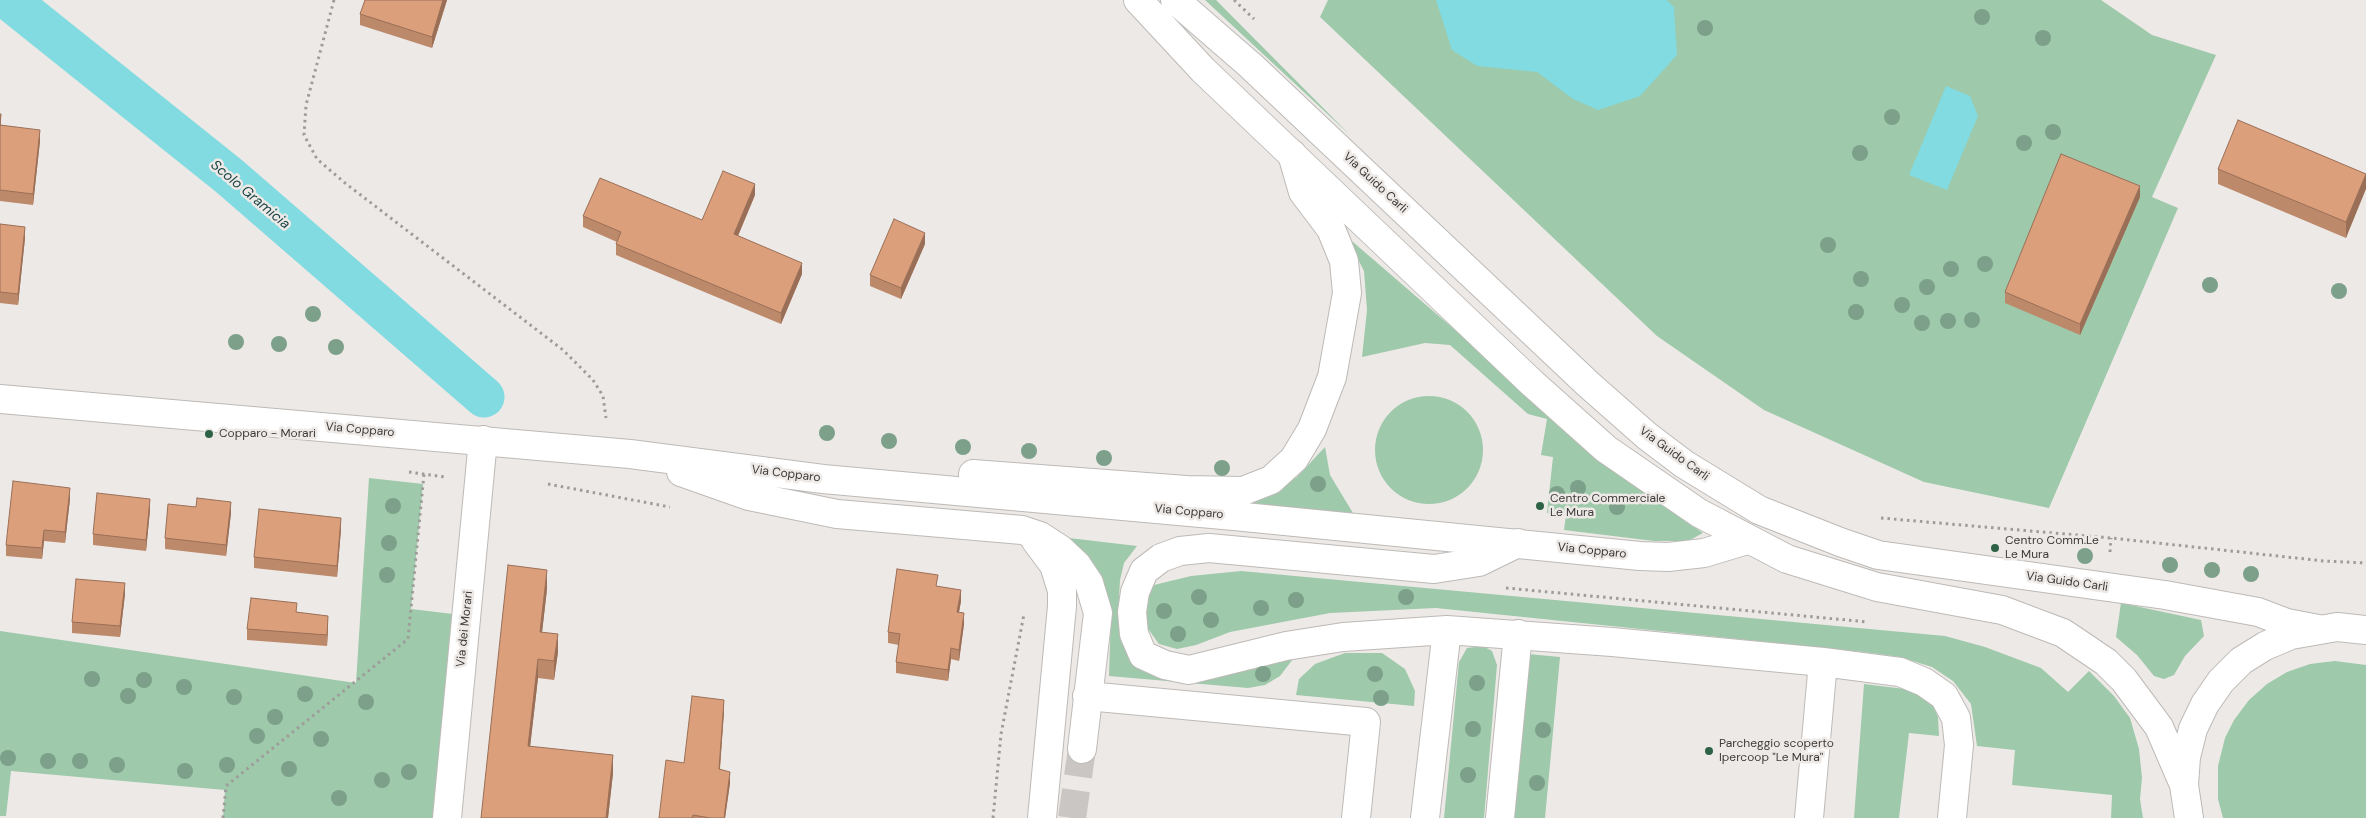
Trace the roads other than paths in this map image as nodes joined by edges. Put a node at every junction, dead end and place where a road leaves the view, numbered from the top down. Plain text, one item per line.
1 (1138, 0) edge
2 (1175, 0) edge
3 (1292, 154) junction
4 (0, 399) edge
5 (483, 440) junction
6 (617, 452) junction
7 (1026, 531) junction
8 (1747, 540) junction
9 (1518, 543) junction
10 (2318, 629) junction
11 (1447, 630) junction
12 (2366, 630) edge
13 (1518, 634) junction
14 (1824, 662) junction
15 (1087, 696) junction
16 (1082, 749) tunnel mouth
17 (2184, 785) junction
18 (446, 818) edge
19 (1042, 818) edge
20 (1356, 818) edge
21 (1425, 818) edge
22 (1500, 818) edge
23 (1809, 818) edge
24 (1952, 818) edge
25 (2189, 818) edge

1 - 3 street
2 - 10 street, Via Guido Carli
3 - 6 street, Via Copparo
3 - 8 street
4 - 5 street, Via Copparo
5 - 6 street, Via Copparo
5 - 18 street, Via dei Morari
6 - 7 street
6 - 9 street, Via Copparo
7 - 15 street
7 - 19 street
8 - 9 street, Via Copparo
8 - 17 street
9 - 11 street
10 - 12 street
10 - 17 street
11 - 13 street
11 - 21 street
13 - 14 street
13 - 22 street
14 - 23 street
14 - 24 street
15 - 16 street
15 - 20 street
17 - 25 street

